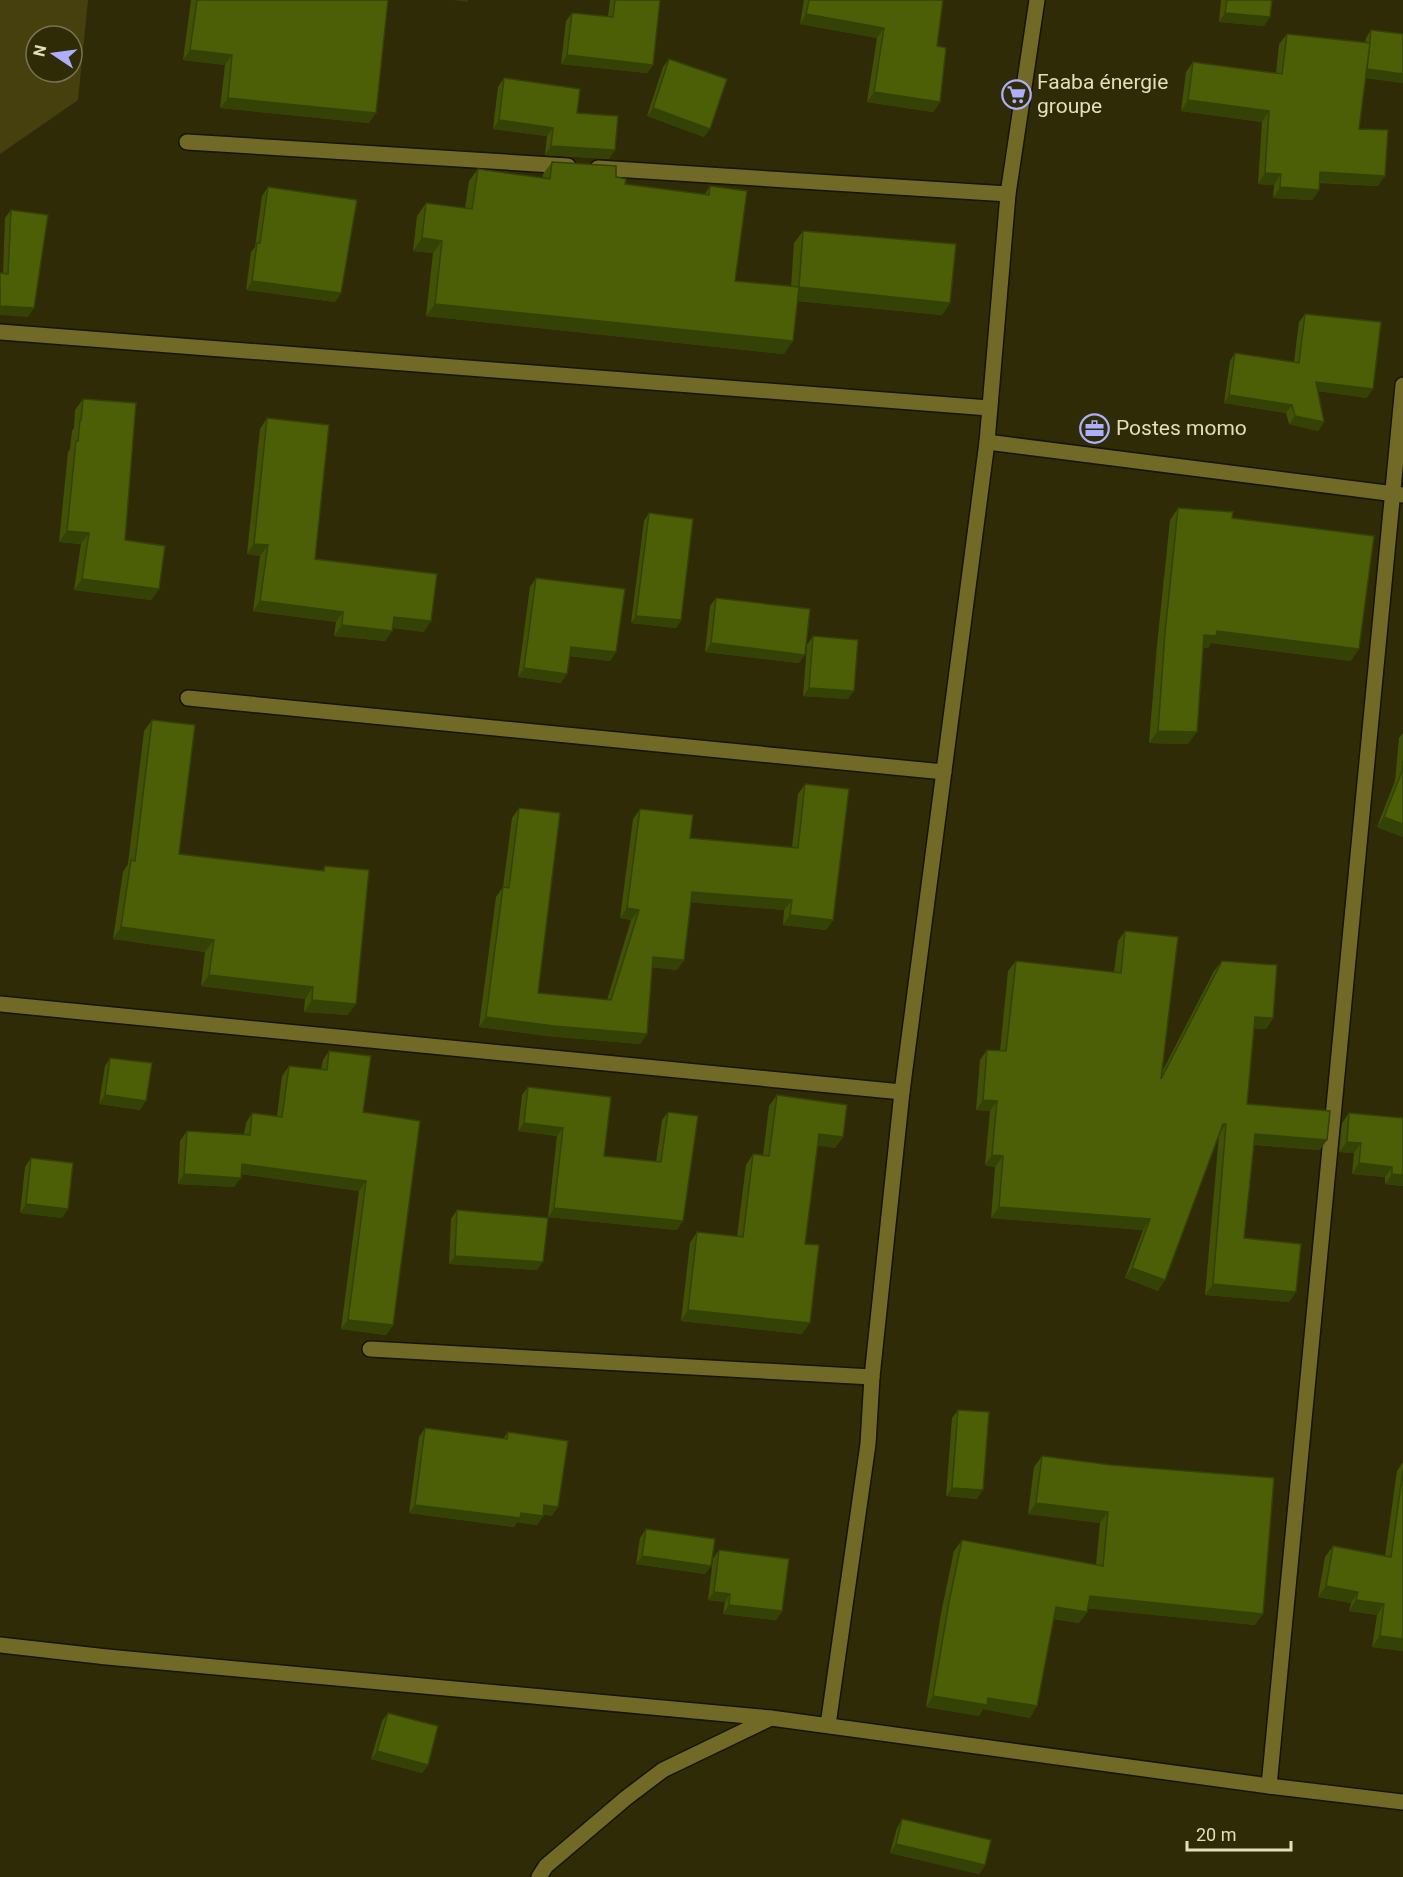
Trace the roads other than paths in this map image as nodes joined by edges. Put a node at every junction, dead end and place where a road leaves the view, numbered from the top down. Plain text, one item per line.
1 (1037, 0) edge
2 (187, 142) dead end
3 (1008, 194) junction
4 (0, 332) edge
5 (1403, 385) edge
6 (989, 408) junction
7 (987, 442) junction
8 (1398, 495) edge
9 (188, 698) dead end
10 (944, 772) junction
11 (0, 1004) edge
12 (902, 1092) junction
13 (370, 1349) dead end
14 (872, 1377) junction
15 (0, 1645) edge
16 (771, 1718) junction
17 (828, 1725) junction
18 (1269, 1786) junction
19 (1403, 1802) edge
20 (539, 1877) edge

1 - 3 street
2 - 3 street
3 - 6 street
4 - 6 street
5 - 8 street
6 - 7 street
7 - 8 street
7 - 10 street
8 - 18 street
9 - 10 street
10 - 12 street
11 - 12 street
12 - 14 street
13 - 14 street
14 - 17 street
15 - 16 street
16 - 17 street
16 - 20 street
17 - 18 street
18 - 19 street

